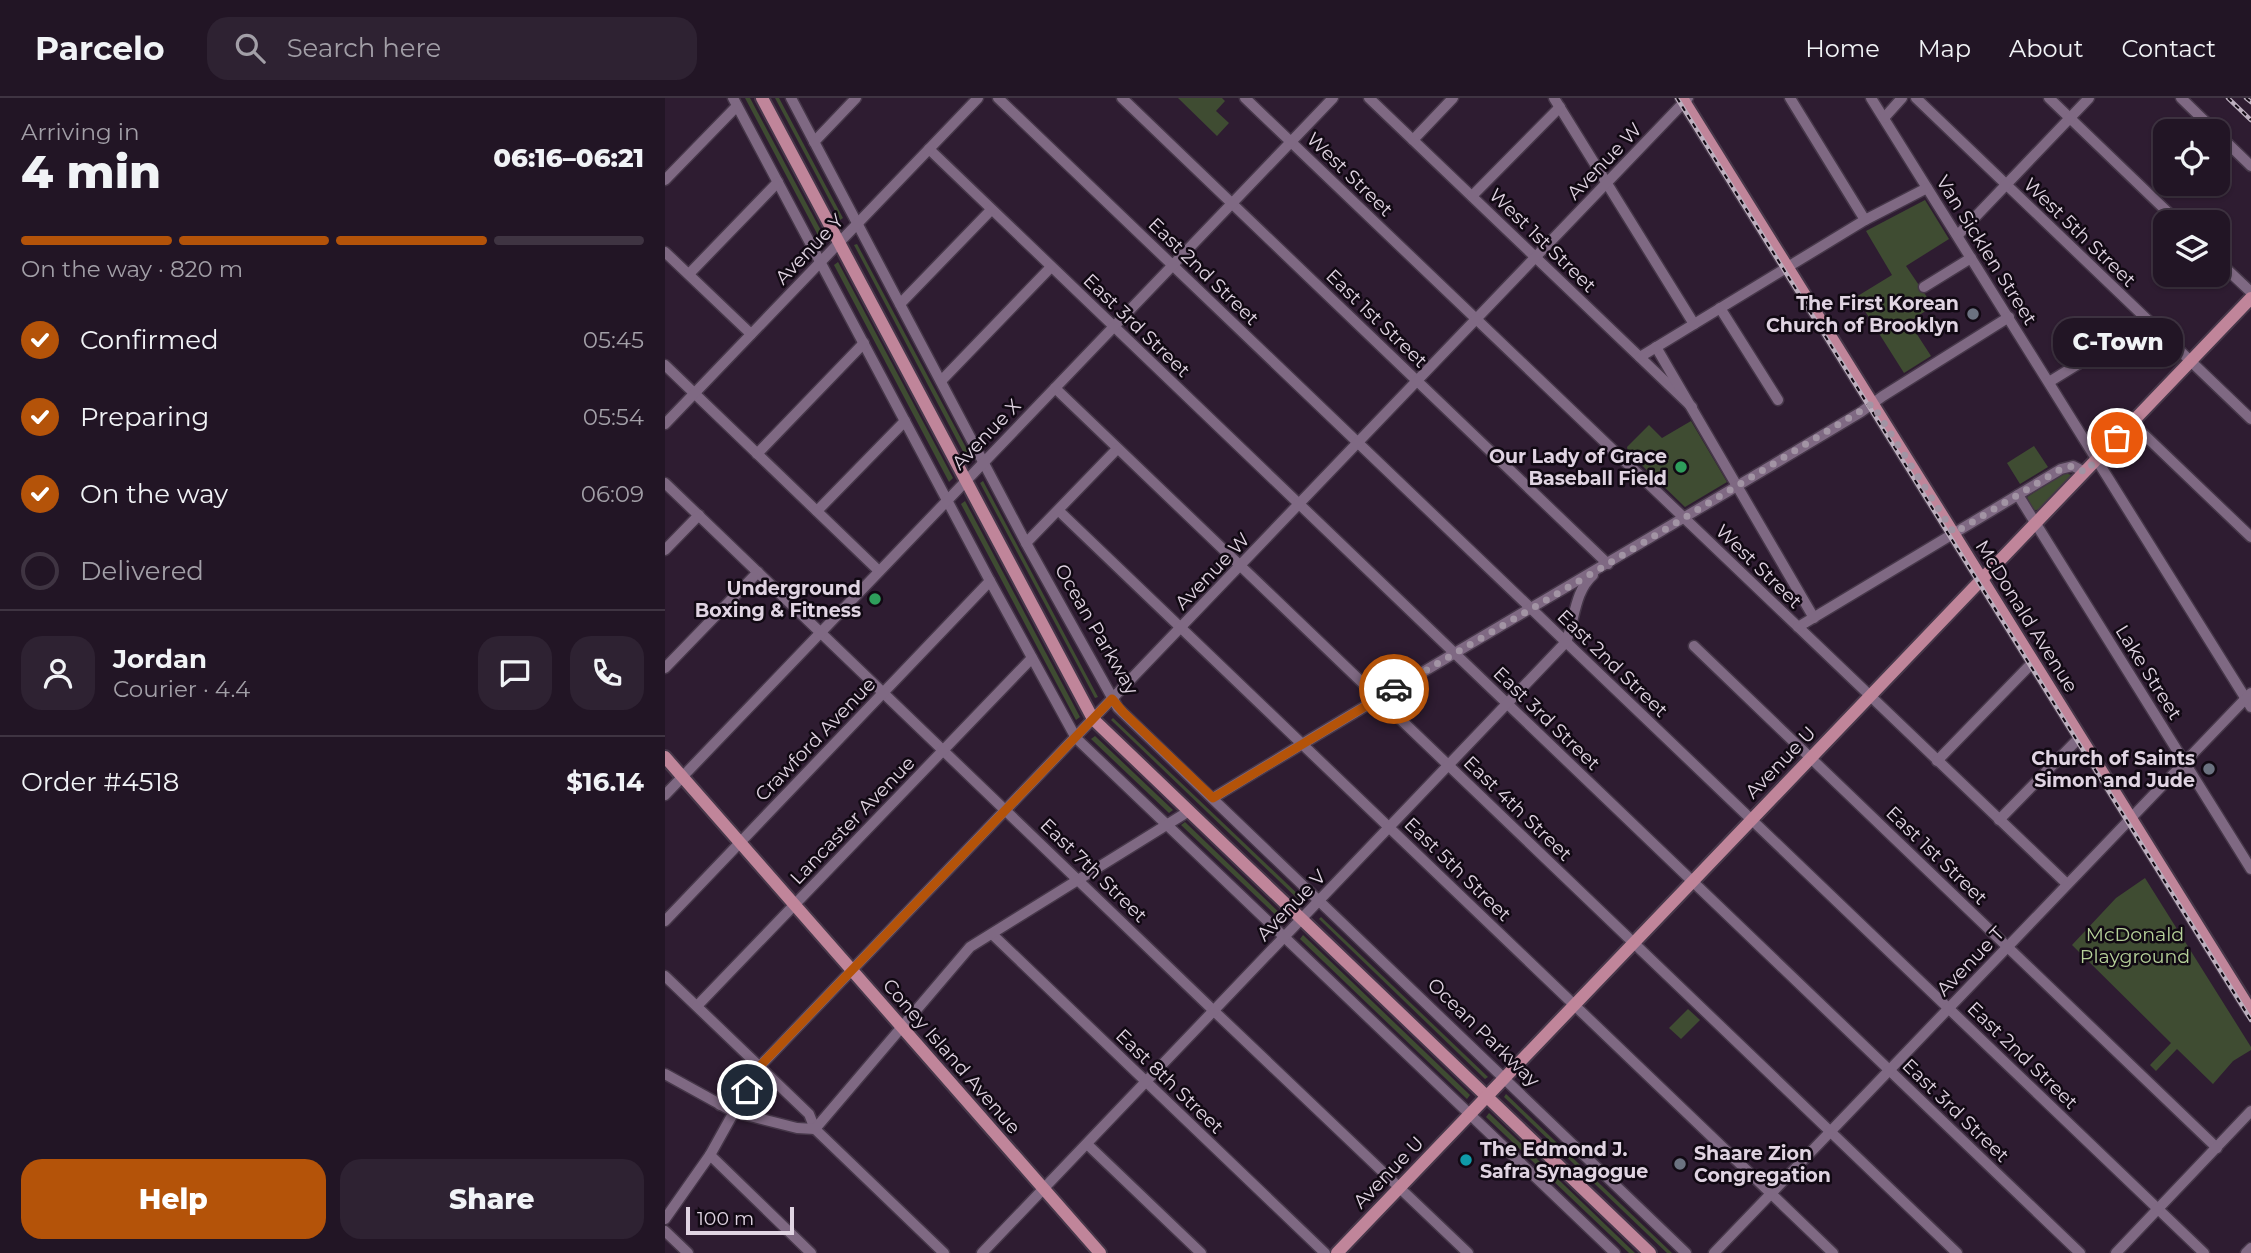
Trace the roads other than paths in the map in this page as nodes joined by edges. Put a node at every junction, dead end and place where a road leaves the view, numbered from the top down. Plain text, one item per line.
1 (762, 98) edge
2 (791, 98) edge
3 (856, 98) edge
4 (978, 98) edge
5 (999, 98) edge
6 (1122, 98) edge
7 (1245, 98) edge
8 (1333, 98) edge
9 (1369, 98) edge
10 (1453, 98) edge
11 (1790, 98) edge
12 (1871, 98) edge
13 (1902, 98) edge
14 (1916, 98) edge
15 (2049, 98) edge
16 (2089, 98) edge
17 (2181, 98) edge
18 (1685, 99) edge
19 (735, 102) edge
20 (1557, 103) edge
21 (1884, 118) junction
22 (2070, 118) junction
23 (2203, 119) edge
24 (1413, 140) junction
25 (814, 142) junction
26 (1291, 142) junction
27 (2230, 146) edge
28 (929, 149) junction
29 (2251, 166) edge
30 (665, 180) edge
31 (778, 182) junction
32 (1607, 183) junction
33 (2006, 184) junction
34 (1927, 188) junction
35 (1472, 197) junction
36 (1232, 203) junction
37 (991, 210) junction
38 (2166, 210) edge
39 (1865, 220) junction
40 (857, 223) junction
41 (1958, 235) junction
42 (839, 243) junction
43 (665, 252) edge
44 (1536, 257) junction
45 (1971, 258) junction
46 (820, 262) junction
47 (1173, 265) junction
48 (1051, 267) junction
49 (1787, 267) junction
50 (2230, 272) edge
51 (688, 274) junction
52 (1924, 287) dead end
53 (2251, 292) edge
54 (2251, 298) edge
55 (900, 304) junction
56 (1720, 308) junction
57 (2008, 317) junction
58 (1477, 319) junction
59 (2148, 321) junction
60 (1694, 324) junction
61 (1114, 327) junction
62 (751, 334) junction
63 (864, 343) junction
64 (1656, 347) junction
65 (1640, 357) junction
66 (2191, 361) junction
67 (665, 365) edge
68 (941, 381) junction
69 (1418, 381) junction
70 (2049, 382) junction
71 (1055, 388) junction
72 (695, 393) junction
73 (1778, 400) dead end
74 (1872, 404) junction
75 (1692, 407) junction
76 (2251, 419) edge
77 (905, 421) junction
78 (2132, 423) junction
79 (665, 424) edge
80 (1359, 443) junction
81 (1117, 449) junction
82 (757, 454) junction
83 (2097, 459) junction
84 (985, 462) junction
85 (2085, 472) junction
86 (966, 481) junction
87 (665, 483) edge
88 (1738, 486) junction
89 (2018, 495) junction
90 (948, 500) junction
91 (1299, 505) junction
92 (1059, 510) junction
93 (817, 511) junction
94 (698, 515) junction
95 (1685, 518) junction
96 (2036, 523) junction
97 (1954, 533) junction
98 (2251, 537) edge
99 (1026, 543) junction
100 (665, 550) edge
101 (1240, 566) junction
102 (1604, 566) junction
103 (879, 571) junction
104 (758, 572) junction
105 (1982, 579) junction
106 (990, 582) junction
107 (1531, 608) junction
108 (1814, 618) junction
109 (1181, 628) junction
110 (1798, 628) junction
111 (820, 633) junction
112 (1566, 642) junction
113 (1694, 646) dead end
114 (1453, 653) junction
115 (1033, 658) junction
116 (2033, 662) junction
117 (665, 668) edge
118 (884, 692) junction
119 (1870, 696) junction
120 (1378, 698) junction
121 (1112, 699) junction
122 (2249, 699) edge
123 (1507, 704) junction
124 (1093, 719) junction
125 (2080, 737) junction
126 (1076, 738) junction
127 (1302, 744) junction
128 (944, 750) junction
129 (665, 757) edge
130 (1811, 758) junction
131 (1937, 761) junction
132 (2185, 762) junction
133 (1449, 766) junction
134 (683, 777) junction
135 (665, 795) edge
136 (1213, 798) junction
137 (1006, 810) junction
138 (1189, 811) junction
139 (2131, 818) junction
140 (1752, 820) junction
141 (1999, 820) junction
142 (1167, 825) junction
143 (1389, 828) junction
144 (740, 842) junction
145 (2251, 869) edge
146 (1079, 881) junction
147 (1693, 881) junction
148 (2067, 884) junction
149 (1319, 900) junction
150 (795, 904) junction
151 (1302, 919) junction
152 (665, 921) edge
153 (992, 934) junction
154 (1284, 937) junction
155 (1633, 943) junction
156 (2008, 947) junction
157 (852, 970) junction
158 (665, 976) edge
159 (1574, 1005) junction
160 (697, 1006) junction
161 (1949, 1008) junction
162 (1213, 1011) junction
163 (2251, 1011) edge
164 (901, 1027) junction
165 (759, 1067) junction
166 (1889, 1070) junction
167 (665, 1074) edge
168 (1504, 1078) junction
169 (1146, 1082) junction
170 (1487, 1096) junction
171 (720, 1105) junction
172 (2251, 1111) edge
173 (734, 1112) junction
174 (1470, 1114) junction
175 (815, 1129) junction
176 (1830, 1132) junction
177 (1087, 1144) junction
178 (2217, 1148) junction
179 (710, 1155) junction
180 (1400, 1187) junction
181 (1043, 1188) junction
182 (1771, 1194) junction
183 (2158, 1209) junction
184 (665, 1219) edge
185 (665, 1231) edge
186 (2251, 1248) edge
187 (688, 1253) edge
188 (811, 1253) edge
189 (944, 1253) edge
190 (982, 1253) edge
191 (1100, 1253) edge
192 (1201, 1253) edge
193 (1325, 1253) edge
194 (1337, 1253) edge
195 (1468, 1253) edge
196 (1615, 1253) edge
197 (1650, 1253) edge
198 (1686, 1253) edge
199 (1714, 1253) edge
200 (1833, 1253) edge
201 (1957, 1253) edge
202 (2080, 1253) edge
203 (2116, 1253) edge
204 (2204, 1253) edge
205 (2246, 1253) edge

1 - 42 main road
2 - 25 street, Ocean Parkway
3 - 25 street
4 - 28 street, Avenue Y
5 - 47 street, East 2nd Street
6 - 36 street, East 1st Street
7 - 26 street, West Street
8 - 26 street, Avenue X
9 - 24 street, West 1st Street
10 - 24 street
11 - 39 street
12 - 21 street, Van Sicklen Street
13 - 21 street
14 - 33 street, West 5th Street
15 - 22 street
16 - 22 street
17 - 23 street
18 - 32 street, Avenue W
18 - 49 main road, McDonald Avenue
19 - 30 street
19 - 31 street
20 - 32 street
20 - 35 street
21 - 34 street, Van Sicklen Street
22 - 33 street
22 - 38 street
24 - 35 street, West 1st Street
25 - 40 street, Ocean Parkway
26 - 36 street, Avenue X
26 - 58 street, West Street
27 - 29 street
28 - 37 street, East 3rd Street
28 - 40 street, Avenue Y
31 - 46 street
31 - 51 street
32 - 44 street, Avenue W
32 - 60 street
33 - 41 street
33 - 59 street, West 5th Street
34 - 39 street
34 - 41 street, Van Sicklen Street
35 - 44 street, West 1st Street
36 - 47 street, Avenue X
36 - 69 street, East 1st Street
37 - 48 street, East 3rd Street
37 - 55 street
39 - 49 street
40 - 42 street, Avenue Y
40 - 55 street, Ocean Parkway
41 - 45 street, Van Sicklen Street
42 - 46 street, Avenue Y
42 - 86 main road
43 - 51 street
44 - 58 street, Avenue W
44 - 65 street, West 1st Street
45 - 52 street
45 - 57 street, Van Sicklen Street
46 - 62 street, Avenue Y
46 - 63 street
47 - 61 street, Avenue X
47 - 80 street, East 2nd Street
48 - 61 street, East 3rd Street
48 - 68 street
49 - 56 street
49 - 74 main road, McDonald Avenue
50 - 53 street
51 - 62 street
54 - 66 main road, Avenue U
55 - 68 street, Ocean Parkway
56 - 60 street
56 - 73 street
57 - 70 street, Van Sicklen Street
57 - 74 street
58 - 69 street, Avenue W
58 - 95 street, West Street
59 - 66 street, West 5th Street
59 - 70 street
60 - 64 street
61 - 71 street, Avenue X
61 - 91 street, East 3rd Street
62 - 72 street, Avenue Y
63 - 77 street
63 - 82 street
64 - 65 street
64 - 75 street
65 - 75 street, West 1st Street
66 - 76 street, West 5th Street
66 - 78 main road, Avenue U
67 - 72 street
68 - 84 street, Ocean Parkway
69 - 80 street, Avenue W
69 - 102 street, East 1st Street
70 - 83 street, Van Sicklen Street
71 - 81 street, East 4th Street
71 - 84 street, Avenue X
72 - 79 street, Avenue Y
72 - 82 street
74 - 88 street
74 - 97 main road, McDonald Avenue
75 - 88 street
77 - 90 street
77 - 93 street
78 - 83 main road, Avenue U
78 - 98 street
80 - 91 street, Avenue W
80 - 107 street, East 2nd Street
81 - 92 street
81 - 101 street, East 4th Street
82 - 93 street
83 - 85 main road, Avenue U
83 - 122 street, Van Sicklen Street
84 - 86 street, Avenue X
84 - 99 street, Ocean Parkway
85 - 89 street
85 - 96 main road, Avenue U
86 - 90 street, Avenue X
86 - 124 main road
87 - 94 street, East 7th Street
88 - 95 street
88 - 108 street
89 - 96 street, Lake Street
89 - 97 street
90 - 103 street, Avenue X
90 - 106 street
91 - 101 street, Avenue W
91 - 114 street, East 3rd Street
92 - 99 street
92 - 109 street, East 5th Street
93 - 103 street
94 - 100 street
94 - 104 street, East 7th Street
95 - 102 street
95 - 110 street, West Street
96 - 105 main road, Avenue U
96 - 132 street, Lake Street
97 - 105 main road, McDonald Avenue
97 - 108 street
99 - 121 street, Ocean Parkway
101 - 109 street, Avenue W
101 - 120 street, East 4th Street
102 - 107 street
102 - 112 street, Avenue V
103 - 111 street, Avenue X
104 - 111 street, East 7th Street
104 - 117 street
105 - 116 main road, McDonald Avenue
105 - 119 main road, Avenue U
106 - 115 street
106 - 118 street, Crawford Avenue
107 - 112 street, East 2nd Street
107 - 114 street
108 - 110 street
109 - 121 street, Avenue W
109 - 127 street, East 5th Street
110 - 119 street, West Street
111 - 118 street, East 7th Street
111 - 134 street, Avenue X
112 - 123 street, Avenue V
112 - 140 street, East 2nd Street
113 - 130 street, East 1st Street
114 - 120 street
114 - 123 street, East 3rd Street
115 - 126 street
115 - 128 street, Lancaster Avenue
116 - 125 main road, McDonald Avenue
116 - 131 street
118 - 128 street, East 7th Street
118 - 144 street, Crawford Avenue
119 - 130 main road, Avenue U
119 - 131 street, West Street
120 - 127 street
120 - 133 street, East 4th Street
121 - 124 street, Avenue W
121 - 136 street, Ocean Parkway
122 - 132 street, Avenue T
123 - 133 street, Avenue V
123 - 147 street, East 3rd Street
124 - 126 street, Avenue W
124 - 138 main road
125 - 139 main road, McDonald Avenue
125 - 141 street
126 - 137 street, Avenue W
126 - 142 street
127 - 136 street
127 - 143 street, East 5th Street
128 - 137 street, East 7th Street
128 - 150 street, Lancaster Avenue
129 - 134 main road, Coney Island Avenue
130 - 140 main road, Avenue U
130 - 156 street, East 1st Street
131 - 141 street, West Street
132 - 139 street, Avenue T
132 - 145 street, Lake Street
133 - 143 street, Avenue V
133 - 155 street, East 4th Street
134 - 135 street, Avenue X
134 - 144 main road, Coney Island Avenue
136 - 149 street, Ocean Parkway
137 - 146 street, East 7th Street
137 - 157 street, Avenue W
138 - 142 street
138 - 151 main road
139 - 148 street, Avenue T
139 - 163 main road, McDonald Avenue
140 - 147 main road, Avenue U
140 - 161 street, East 2nd Street
141 - 148 street, West Street
142 - 146 street
142 - 154 street
143 - 149 street, Avenue V
143 - 159 street, East 5th Street
144 - 150 main road, Coney Island Avenue
144 - 152 street, Crawford Avenue
146 - 153 street
146 - 162 street, East 7th Street
147 - 155 main road, Avenue U
147 - 166 street, East 3rd Street
148 - 156 street, Avenue T
149 - 151 street, Avenue V
149 - 168 street, Ocean Parkway
150 - 157 main road, Coney Island Avenue
150 - 160 street, Lancaster Avenue
151 - 154 street, Avenue V
151 - 170 main road
153 - 164 street
153 - 169 street, East 8th Street
154 - 162 street, Avenue V
154 - 174 street
155 - 159 main road, Avenue U
155 - 176 street, East 4th Street
156 - 161 street, Avenue T
156 - 178 street, East 1st Street
157 - 164 main road, Coney Island Avenue
157 - 165 street, Avenue W
158 - 160 street
159 - 168 main road, Avenue U
159 - 182 street, East 5th Street
160 - 165 street
161 - 166 street, Avenue T
161 - 183 street, East 2nd Street
162 - 169 street, Avenue V
162 - 180 street, East 7th Street
164 - 175 street
164 - 181 main road, Coney Island Avenue
165 - 171 street, Avenue W
165 - 173 street, Avenue W
165 - 175 street
166 - 176 street, Avenue T
166 - 202 street, East 3rd Street
167 - 171 street
168 - 170 main road, Avenue U
168 - 198 street, Ocean Parkway
169 - 177 street, Avenue V
169 - 193 street, East 8th Street
170 - 174 main road, Avenue U
170 - 197 main road
171 - 173 street
172 - 178 street
173 - 175 street
173 - 179 street, Avenue W
174 - 180 main road, Avenue U
174 - 196 street
175 - 189 street
176 - 182 street, Avenue T
176 - 201 street, East 4th Street
177 - 181 street, Avenue V
177 - 192 street
178 - 183 street
179 - 184 street, Avenue W
179 - 188 street
180 - 194 main road, Avenue U
180 - 195 street, East 7th Street
181 - 190 street, Avenue V
181 - 191 main road, Coney Island Avenue
182 - 199 street, Avenue T
182 - 200 street, East 5th Street
183 - 203 street
183 - 204 street, East 2nd Street
185 - 187 street
186 - 205 street

